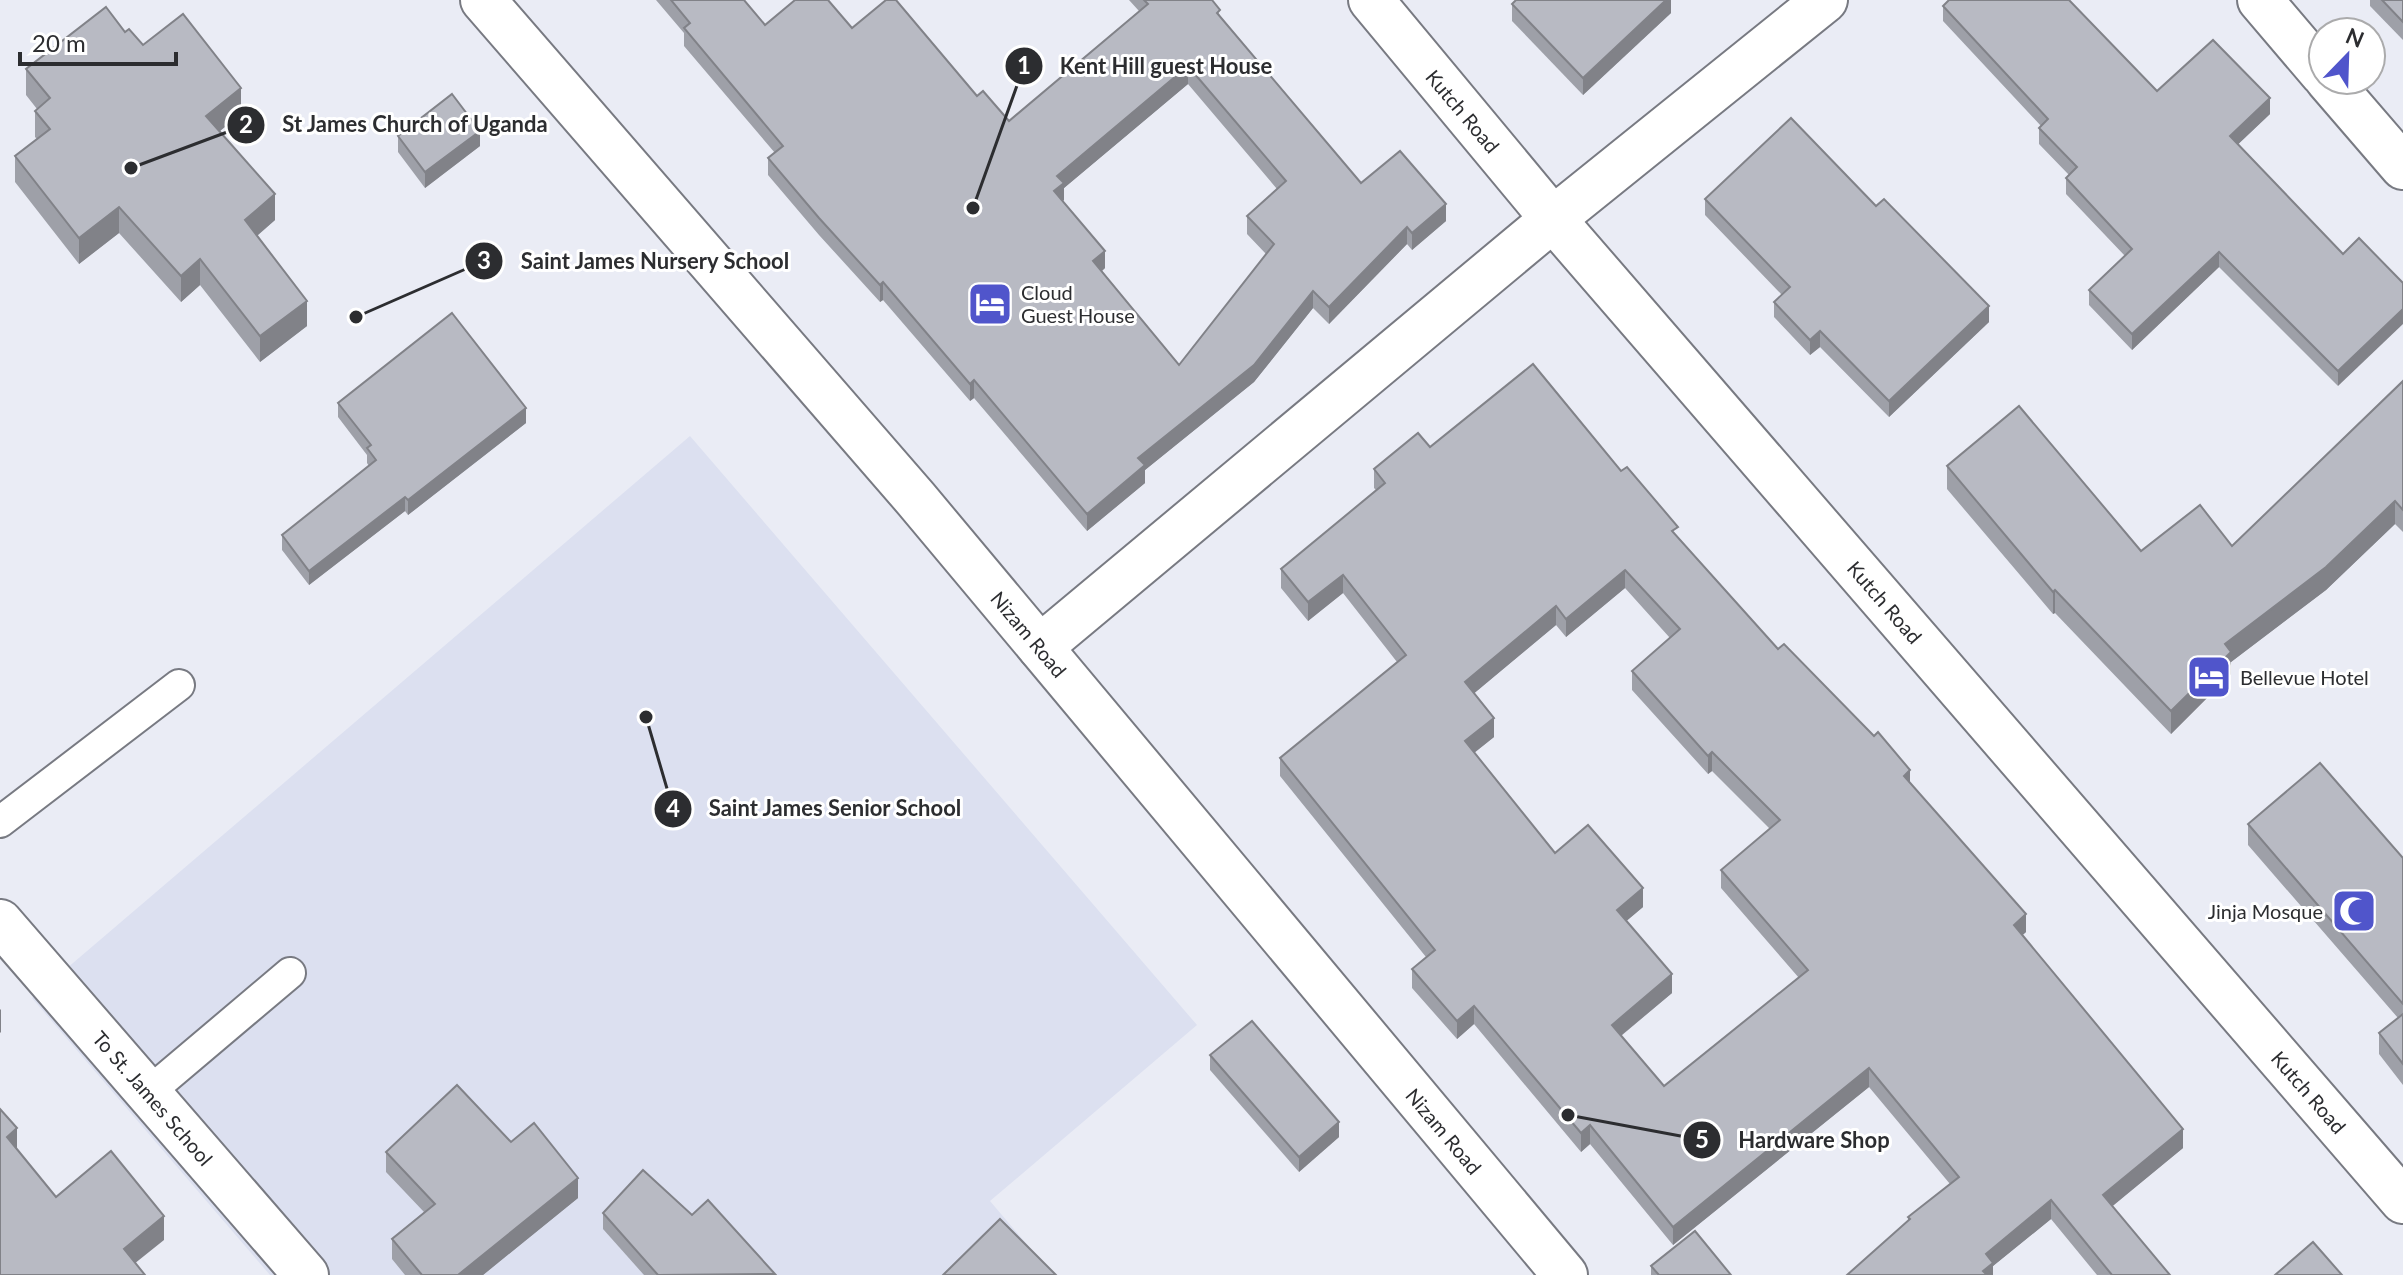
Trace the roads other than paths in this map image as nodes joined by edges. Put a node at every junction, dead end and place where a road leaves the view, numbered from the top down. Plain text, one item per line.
1 (483, 0) edge
2 (1371, 0) edge
3 (1825, 0) edge
4 (2260, 0) edge
5 (2307, 55) edge
6 (2342, 96) edge
7 (2403, 167) edge
8 (1553, 219) junction
9 (1040, 647) junction
10 (179, 685) dead end
11 (0, 822) edge
12 (0, 922) edge
13 (290, 973) dead end
14 (148, 1093) junction
15 (2403, 1201) edge
16 (306, 1275) edge
17 (1565, 1275) edge

1 - 9 street, Nizam Road
2 - 8 street, Kutch Road
3 - 8 street
4 - 5 street
6 - 7 street
8 - 9 street
8 - 15 street, Kutch Road
9 - 17 street, Nizam Road
10 - 11 lane
12 - 14 street, To St. James School
13 - 14 lane
14 - 16 street, To St. James School

